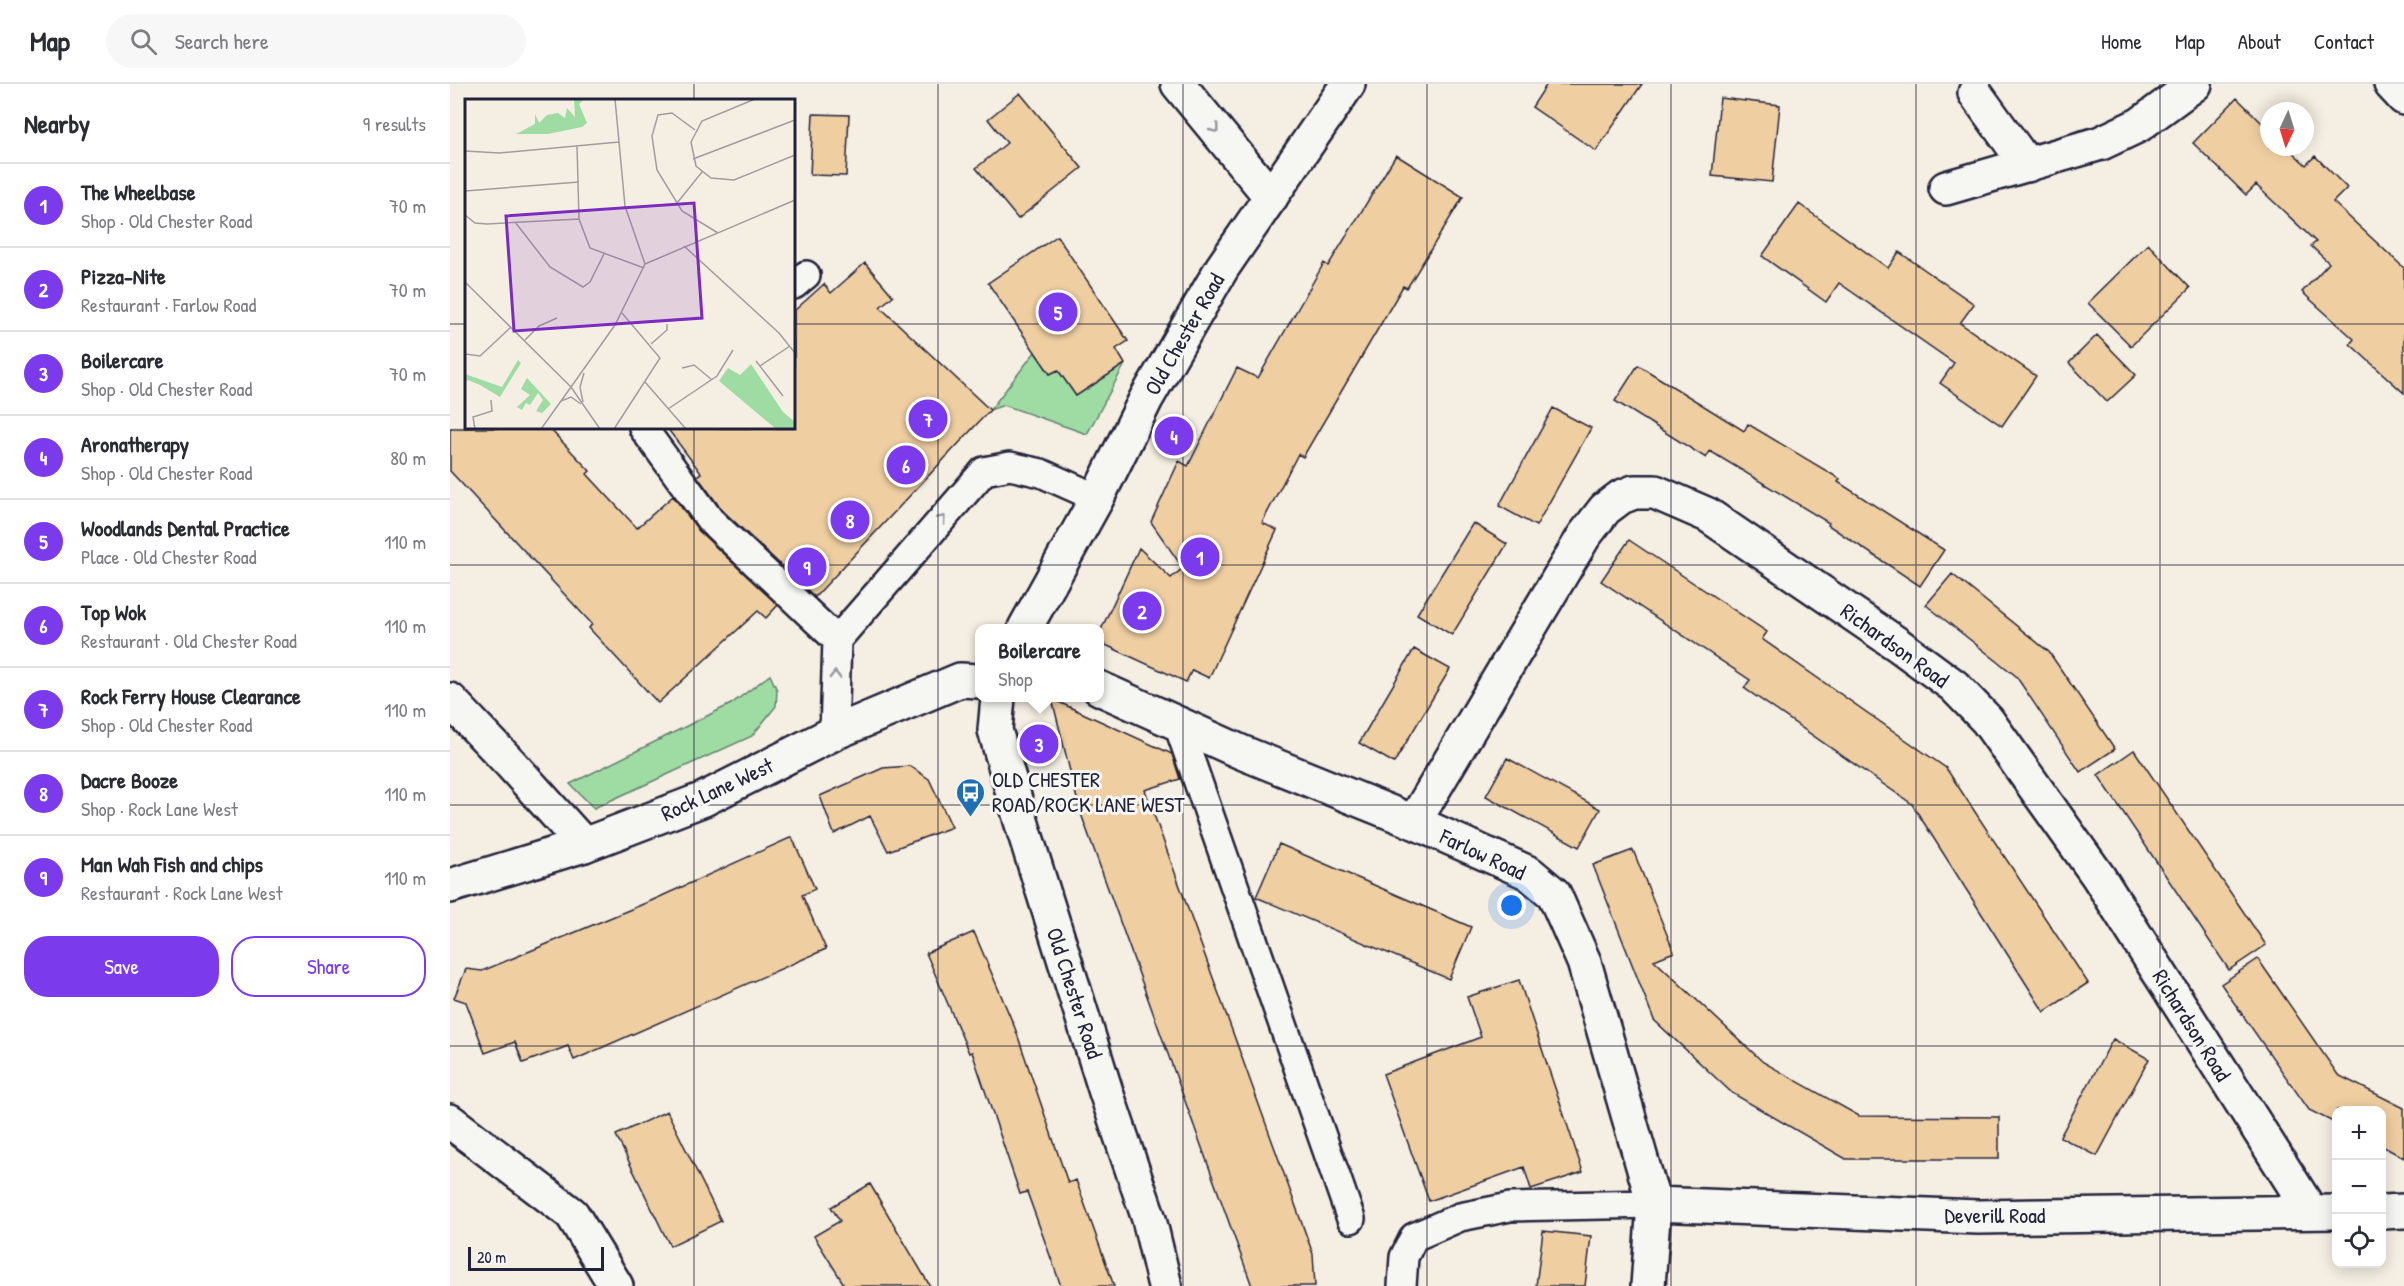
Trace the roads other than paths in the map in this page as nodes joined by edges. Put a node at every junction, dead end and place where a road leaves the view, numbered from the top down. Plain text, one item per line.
1 (1178, 84) edge
2 (1348, 84) edge
3 (2195, 84) edge
4 (2391, 84) edge
5 (1975, 93) dead end
6 (2404, 98) edge
7 (2027, 165) junction
8 (1947, 188) dead end
9 (1271, 197) junction
10 (644, 429) edge
11 (1097, 498) junction
12 (1027, 624) edge
13 (837, 640) junction
14 (975, 681) edge
15 (1104, 690) edge
16 (450, 700) edge
17 (998, 702) edge
18 (1177, 722) junction
19 (834, 734) junction
20 (1414, 822) junction
21 (584, 845) junction
22 (450, 886) edge
23 (450, 1122) edge
24 (1654, 1204) junction
25 (2404, 1211) edge
26 (2324, 1212) edge
27 (2386, 1212) edge
28 (1351, 1219) dead end
29 (616, 1286) edge
30 (1165, 1286) edge
31 (1402, 1286) edge
32 (1648, 1286) edge

1 -> 9 street
2 - 9 street, Old Chester Road
3 - 7 street
4 - 6 street
5 - 7 street
7 - 8 street
9 - 11 street, Old Chester Road
10 - 13 lane
11 - 12 street, Old Chester Road
13 -> 11 lane
19 -> 13 lane
14 - 19 street, Rock Lane West
15 - 18 street, Farlow Road
16 - 21 street
17 - 30 street, Old Chester Road
18 - 20 street, Farlow Road
18 - 28 lane
19 - 21 street, Rock Lane West
20 - 24 street, Farlow Road
20 - 26 street, Richardson Road
21 - 22 street, Rock Lane West
23 - 29 street
24 - 26 street, Deverill Road
24 - 31 lane
24 - 32 street, Farlow Road
25 - 27 street

